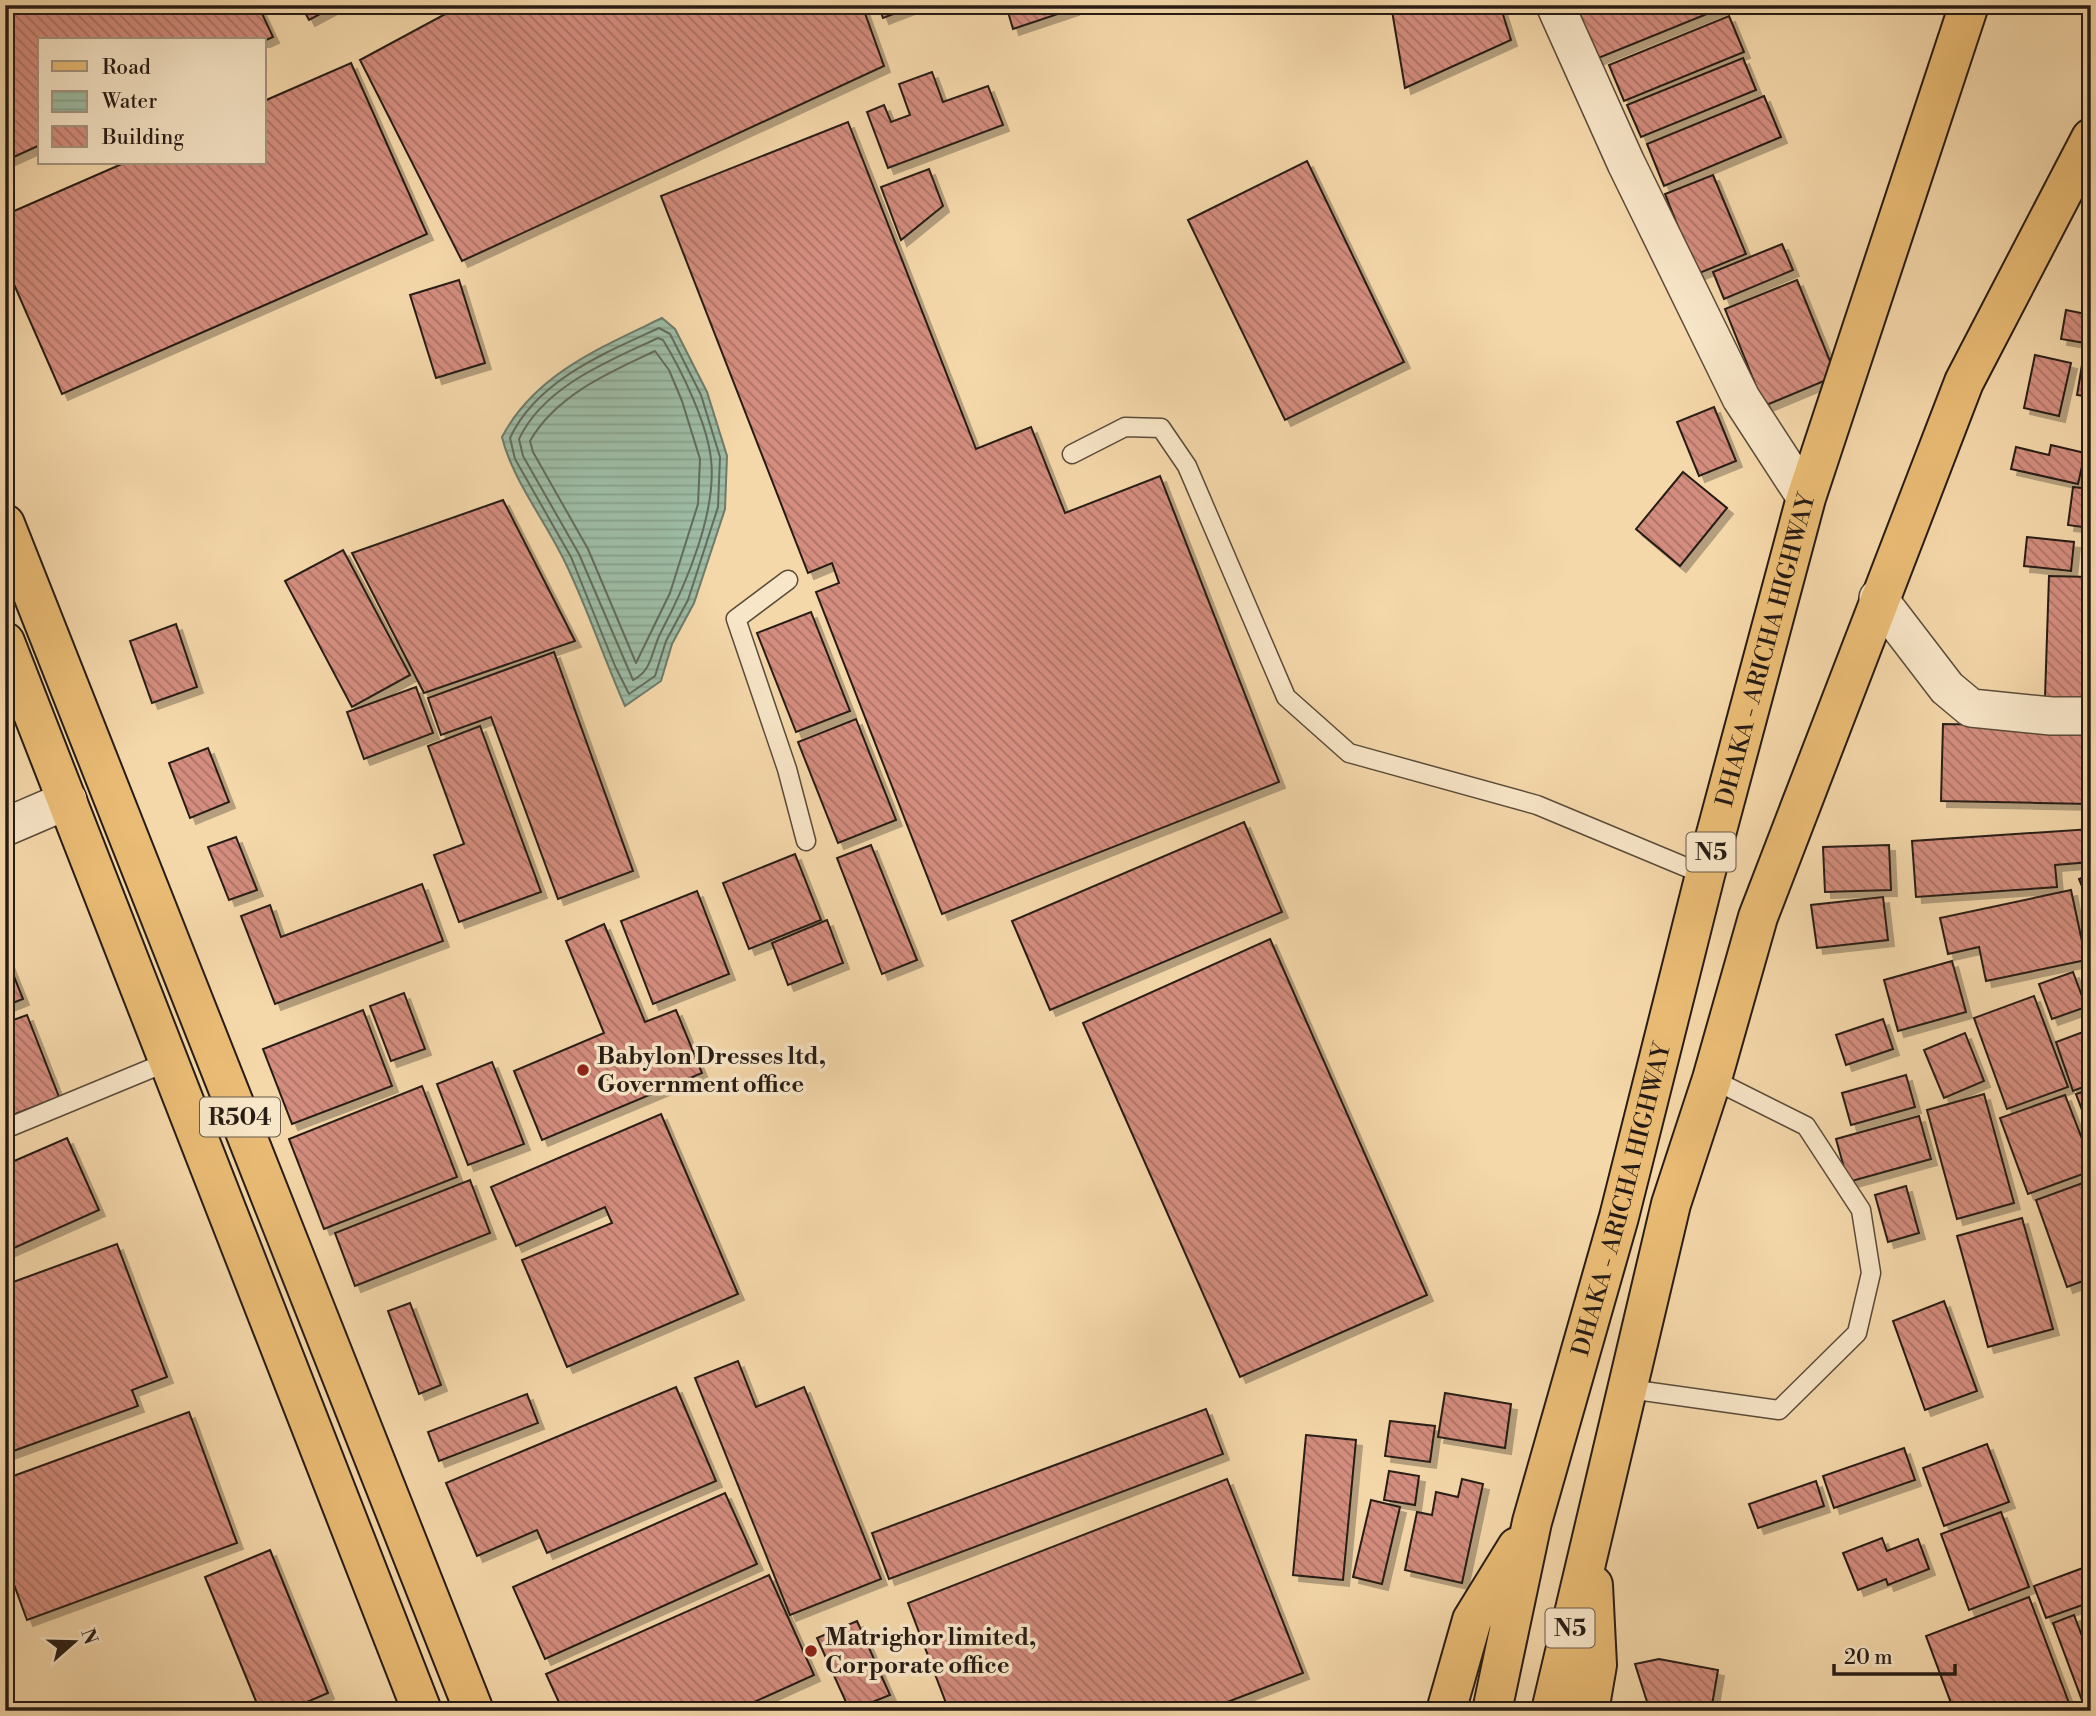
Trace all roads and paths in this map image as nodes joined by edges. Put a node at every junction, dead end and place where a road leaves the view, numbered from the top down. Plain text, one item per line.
1 (1555, 5) edge
2 (1969, 5) edge
3 (2091, 138) edge
4 (1072, 454) dead end
5 (1806, 498) junction
6 (5, 524) edge
7 (788, 580) dead end
8 (1878, 598) junction
9 (5, 642) edge
10 (2091, 716) edge
11 (68, 800) junction
12 (5, 828) edge
13 (806, 841) dead end
14 (1705, 875) junction
15 (167, 1062) junction
16 (1712, 1079) junction
17 (5, 1129) edge
18 (1629, 1389) junction
19 (1532, 1522) junction
20 (1591, 1545) junction
21 (422, 1711) edge
22 (474, 1711) edge
23 (1447, 1711) edge
24 (1492, 1711) edge
25 (1551, 1711) edge
26 (1589, 1711) edge

1 - 5 street
2 - 5 main road, DHAKA - ARICHA HIGHWAY / N5
3 - 8 main road, DHAKA - ARICHA HIGHWAY / N5
4 - 14 lane
5 - 14 main road, DHAKA - ARICHA HIGHWAY / N5
6 - 22 main road, R504
7 - 13 lane
8 - 10 street
8 - 16 main road, DHAKA - ARICHA HIGHWAY / N5
9 - 11 main road, R504
11 - 12 street
11 - 15 main road, R504
14 - 19 main road, DHAKA - ARICHA HIGHWAY / N5
15 - 17 lane
15 - 21 main road, R504
16 - 18 main road, DHAKA - ARICHA HIGHWAY / N5
16 - 18 lane
18 - 20 main road, DHAKA - ARICHA HIGHWAY / N5
19 - 23 main road
19 - 24 main road, DHAKA - ARICHA HIGHWAY / N5
20 - 25 main road, DHAKA - ARICHA HIGHWAY / N5
20 - 26 main road

